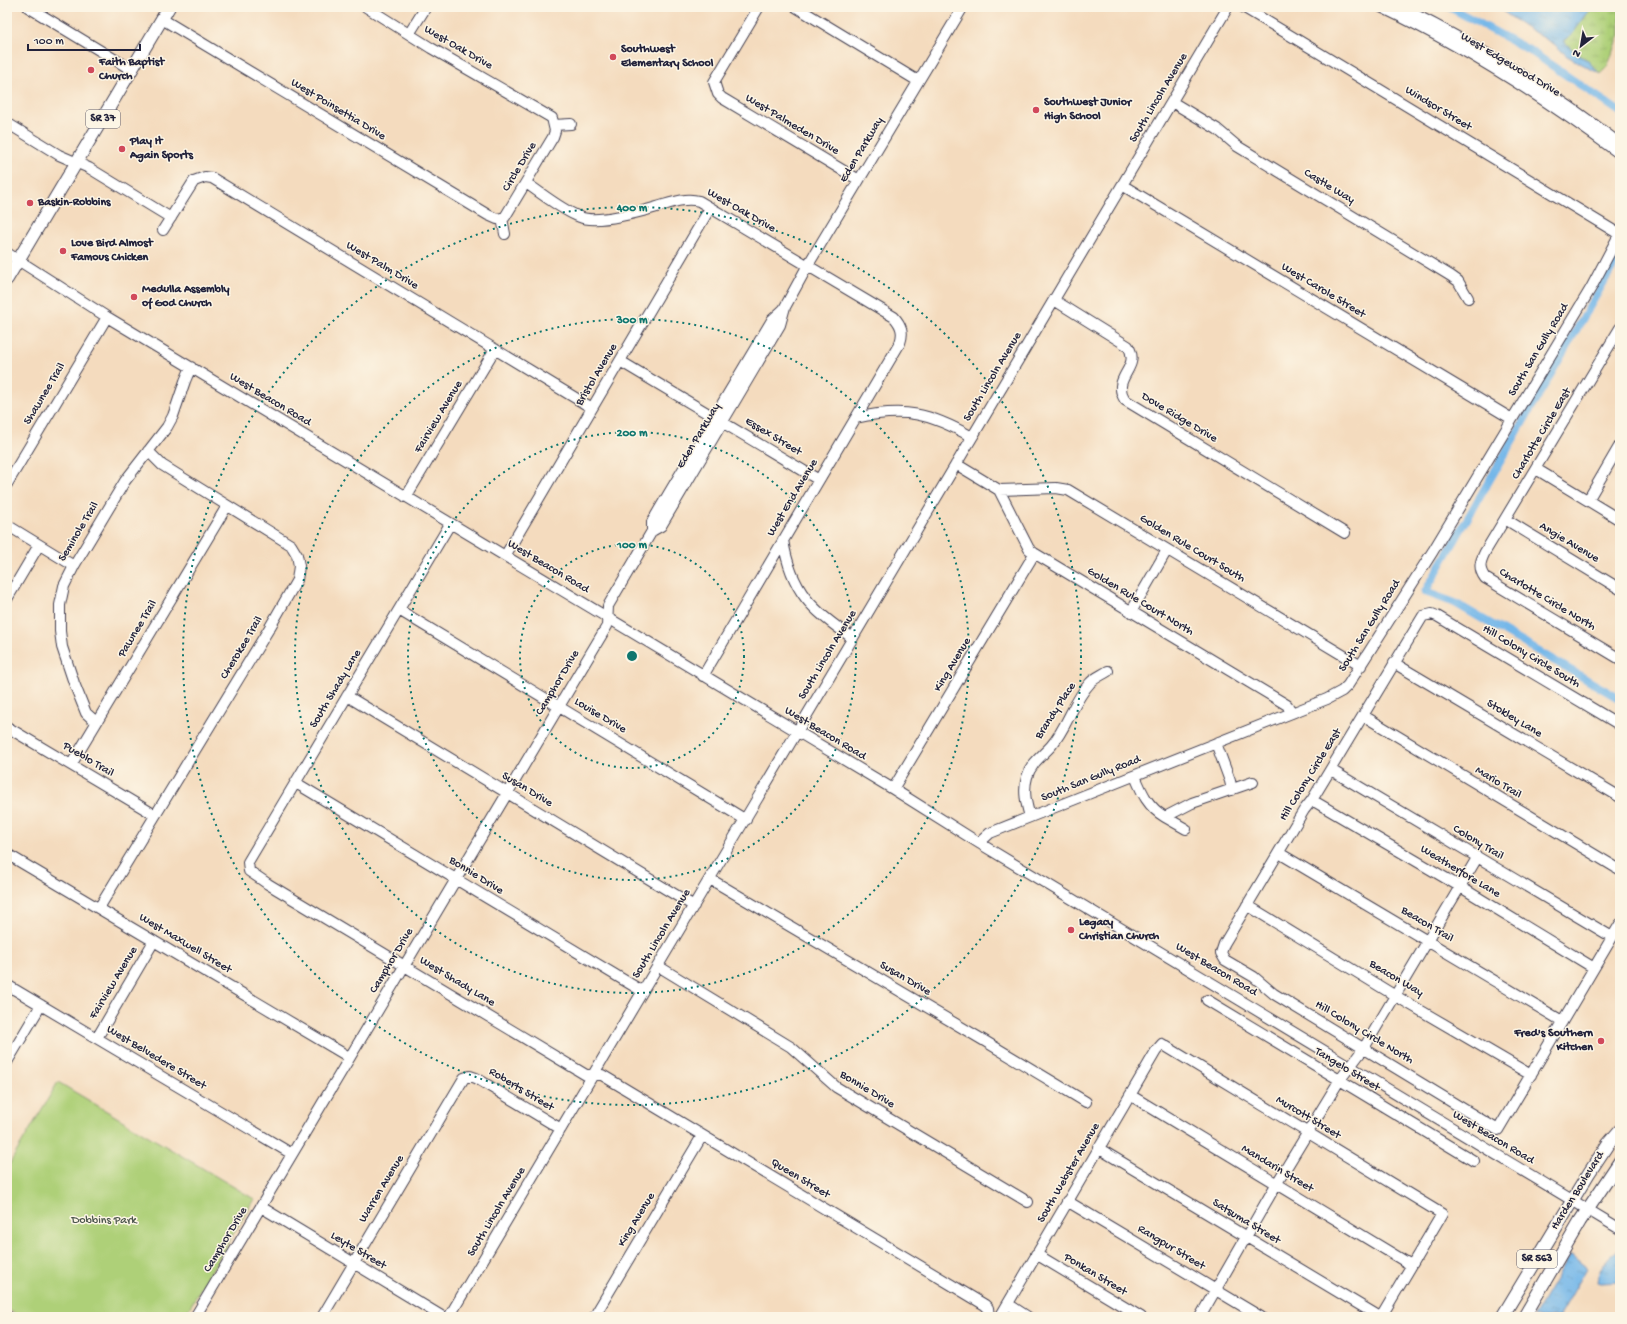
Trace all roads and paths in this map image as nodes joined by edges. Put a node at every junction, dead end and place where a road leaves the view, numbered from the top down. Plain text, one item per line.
1 (28, 7) edge
2 (170, 7) edge
3 (366, 7) edge
4 (426, 7) edge
5 (759, 7) edge
6 (796, 7) edge
7 (963, 7) edge
8 (1228, 7) edge
9 (1244, 7) edge
10 (1381, 7) edge
11 (1400, 7) edge
12 (162, 19) junction
13 (409, 34) junction
14 (132, 70) junction
15 (918, 81) junction
16 (1172, 102) junction
17 (7, 124) edge
18 (571, 124) dead end
19 (554, 125) junction
20 (1620, 144) edge
21 (1620, 154) edge
22 (76, 164) junction
23 (859, 180) junction
24 (526, 183) junction
25 (1122, 185) junction
26 (710, 208) junction
27 (171, 218) junction
28 (502, 218) junction
29 (163, 230) dead end
30 (1620, 233) edge
31 (505, 234) dead end
32 (7, 253) edge
33 (18, 260) junction
34 (808, 265) junction
35 (7, 279) edge
36 (1468, 298) dead end
37 (1054, 300) junction
38 (107, 317) junction
39 (1620, 328) edge
40 (902, 333) joint
41 (495, 349) junction
42 (620, 361) junction
43 (191, 367) junction
44 (592, 408) junction
45 (856, 418) junction
46 (718, 419) junction
47 (1512, 419) junction
48 (972, 437) junction
49 (1620, 445) edge
50 (148, 451) junction
51 (956, 464) junction
52 (1536, 469) junction
53 (819, 480) junction
54 (7, 484) edge
55 (999, 490) junction
56 (406, 497) junction
57 (1588, 500) junction
58 (226, 506) junction
59 (1505, 519) junction
60 (1620, 520) edge
61 (450, 524) junction
62 (7, 525) edge
63 (1345, 533) dead end
64 (783, 540) junction
65 (39, 545) junction
66 (1167, 550) junction
67 (1486, 552) joint
68 (1034, 553) junction
69 (505, 556) junction
70 (74, 566) junction
71 (1620, 588) edge
72 (7, 599) edge
73 (399, 610) junction
74 (1131, 612) junction
75 (1428, 614) joint
76 (607, 618) junction
77 (853, 638) junction
78 (1620, 659) edge
79 (1394, 663) junction
80 (1361, 666) junction
81 (1108, 671) dead end
82 (703, 676) junction
83 (347, 696) junction
84 (559, 707) junction
85 (1292, 713) junction
86 (1364, 716) junction
87 (96, 722) junction
88 (1620, 725) edge
89 (7, 727) edge
90 (797, 733) junction
91 (1216, 744) junction
92 (71, 765) junction
93 (1331, 770) junction
94 (1135, 776) junction
95 (1253, 782) dead end
96 (296, 783) junction
97 (894, 789) junction
98 (1232, 790) junction
99 (507, 793) junction
100 (1620, 798) edge
101 (1312, 800) junction
102 (155, 815) junction
103 (1030, 817) junction
104 (1165, 817) junction
105 (746, 820) junction
106 (1186, 829) dead end
107 (979, 843) junction
108 (1279, 853) junction
109 (7, 854) edge
110 (1477, 858) junction
111 (248, 868) joint
112 (1620, 870) edge
113 (455, 878) junction
114 (710, 879) junction
115 (1460, 886) junction
116 (694, 906) junction
117 (1247, 906) junction
118 (99, 908) junction
119 (1620, 924) edge
120 (1612, 937) junction
121 (1427, 940) junction
122 (154, 941) junction
123 (1221, 953) joint
124 (405, 965) junction
125 (658, 966) junction
126 (1594, 968) junction
127 (7, 985) edge
128 (642, 991) junction
129 (1394, 995) junction
130 (1206, 1000) dead end
131 (41, 1005) junction
132 (1562, 1021) junction
133 (97, 1038) junction
134 (1162, 1044) joint
135 (1364, 1048) junction
136 (349, 1057) junction
137 (7, 1062) edge
138 (1351, 1066) junction
139 (594, 1074) junction
140 (1531, 1075) junction
141 (467, 1077) joint
142 (1339, 1081) junction
143 (1130, 1095) junction
144 (1086, 1102) dead end
145 (561, 1129) junction
146 (1620, 1130) edge
147 (1307, 1132) junction
148 (702, 1136) junction
149 (1098, 1148) junction
150 (292, 1154) junction
151 (1474, 1161) dead end
152 (1620, 1161) edge
153 (1277, 1183) junction
154 (1067, 1201) junction
155 (1572, 1201) junction
156 (1028, 1202) dead end
157 (261, 1207) junction
158 (1587, 1210) junction
159 (1620, 1229) edge
160 (1246, 1237) junction
161 (1036, 1254) junction
162 (354, 1263) junction
163 (1411, 1265) junction
164 (1216, 1290) junction
165 (1008, 1304) junction
166 (989, 1314) edge
167 (195, 1317) edge
168 (322, 1317) edge
169 (443, 1317) edge
170 (449, 1317) edge
171 (594, 1317) edge
172 (1000, 1317) edge
173 (1028, 1317) edge
174 (1141, 1317) edge
175 (1200, 1317) edge
176 (1261, 1317) edge
177 (1380, 1317) edge
178 (1502, 1317) edge
179 (1524, 1317) edge

1 - 14 street
2 - 12 main road, SR 37
3 - 13 street, West Oak Drive
4 - 13 street
5 - 23 street, West Palmeden Drive
6 - 15 street
7 - 15 street, Eden Parkway
8 - 16 street, South Lincoln Avenue
9 - 30 street, Windsor Street
10 - 21 street, West Edgewood Drive
11 - 20 street, West Edgewood Drive
12 - 14 main road, SR 37
12 - 28 street, West Poinsettia Drive
13 - 19 street, West Oak Drive
14 - 22 main road, SR 37
15 - 23 street, Eden Parkway
16 - 25 street, South Lincoln Avenue
16 - 36 street, Castle Way
17 - 22 street
18 - 19 street
19 - 24 street, Circle Drive
22 - 27 street
22 - 33 main road, SR 37
23 - 34 street, Eden Parkway
24 - 26 street, West Oak Drive
24 - 28 street, Circle Drive
25 - 37 street, South Lincoln Avenue
25 - 47 street, West Carole Street
26 - 34 street, West Oak Drive
26 - 42 street, Bristol Avenue
27 - 29 street, West Palm Drive
27 - 41 street, West Palm Drive
28 - 31 street
30 - 47 street, South San Gully Road
32 - 33 street, West Beacon Road
33 - 35 main road, SR 37
33 - 38 street, West Beacon Road
34 - 40 street, West Oak Drive
34 - 46 street, Eden Parkway
37 - 48 street, South Lincoln Avenue
37 - 63 street, Dove Ridge Drive
38 - 43 street, West Beacon Road
38 - 54 street, Shawnee Trail
39 - 52 street, Charlotte Circle East
40 - 45 street, West End Avenue
41 - 44 street, West Palm Drive
41 - 56 street, Fairview Avenue
42 - 44 street, Bristol Avenue
42 - 46 street
43 - 50 street, Seminole Trail
43 - 56 street, West Beacon Road
44 - 69 street, Bristol Avenue
45 - 48 street
45 - 53 street, West End Avenue
46 - 53 street, Essex Street
46 - 76 street, Eden Parkway
47 - 80 street, South San Gully Road
48 - 51 street, South Lincoln Avenue
49 - 57 street
50 - 58 street, Cherokee Trail
50 - 70 street, Seminole Trail
51 - 55 street
51 - 77 street, South Lincoln Avenue
52 - 57 street
52 - 59 street, Charlotte Circle East
53 - 64 street, West End Avenue
55 - 66 street, Golden Rule Court South
55 - 68 street, Golden Rule Court North
56 - 61 street, West Beacon Road
57 - 60 street
58 - 87 street, Pawnee Trail
58 - 102 street, Cherokee Trail
59 - 67 street, Charlotte Circle East
59 - 71 street, Angie Avenue
61 - 69 street, West Beacon Road
61 - 73 street, South Shady Lane
62 - 65 street
64 - 77 street
64 - 82 street, West End Avenue
65 - 70 street
65 - 72 street
66 - 74 street
66 - 80 street, Golden Rule Court South
67 - 78 street, Charlotte Circle North
68 - 74 street, Golden Rule Court North
68 - 97 street, King Avenue
69 - 76 street, West Beacon Road
70 - 87 street, Seminole Trail
73 - 83 street, South Shady Lane
73 - 84 street, Louise Drive
74 - 85 street, Golden Rule Court North
75 - 79 street, Hill Colony Circle East
75 - 88 street, Hill Colony Circle South
76 - 82 street, West Beacon Road
76 - 84 street, Camphor Drive
77 - 90 street, South Lincoln Avenue
79 - 86 street, Hill Colony Circle East
79 - 100 street, Stokley Lane
80 - 85 street, South San Gully Road
81 - 103 street, Brandy Place
82 - 90 street, West Beacon Road
83 - 96 street, South Shady Lane
83 - 99 street, Susan Drive
84 - 99 street, Camphor Drive
84 - 105 street, Louise Drive
85 - 91 street, South San Gully Road
86 - 93 street, Hill Colony Circle East
86 - 112 street, Mario Trail
87 - 92 street, Pawnee Trail
89 - 92 street, Pueblo Trail
90 - 97 street, West Beacon Road
90 - 105 street, South Lincoln Avenue
91 - 94 street, South San Gully Road
91 - 98 street
92 - 102 street, Pueblo Trail
93 - 101 street, Hill Colony Circle East
93 - 110 street, Colony Trail
94 - 103 street, South San Gully Road
94 - 104 street
95 - 98 street
96 - 111 street, South Shady Lane
96 - 113 street, Bonnie Drive
97 - 107 street, West Beacon Road
98 - 104 street
99 - 113 street, Camphor Drive
99 - 116 street, Susan Drive
101 - 108 street, Hill Colony Circle East
101 - 115 street, Weatherfore Lane
102 - 118 street, Cherokee Trail
103 - 107 street, South San Gully Road
104 - 106 street
105 - 114 street, South Lincoln Avenue
107 - 138 street, West Beacon Road
108 - 117 street, Hill Colony Circle East
108 - 121 street, Beacon Trail
109 - 118 street, West Maxwell Street
110 - 115 street
110 - 120 street, Colony Trail
111 - 124 street, West Shady Lane
113 - 124 street, Camphor Drive
113 - 128 street, Bonnie Drive
114 - 116 street, South Lincoln Avenue
114 - 144 street, Susan Drive
115 - 121 street
115 - 126 street, Weatherfore Lane
116 - 125 street, South Lincoln Avenue
117 - 123 street, Hill Colony Circle East
117 - 129 street, Beacon Way
118 - 122 street, West Maxwell Street
119 - 120 street
120 - 126 street
121 - 129 street
121 - 132 street, Beacon Trail
122 - 133 street, Fairview Avenue
122 - 136 street, West Maxwell Street
123 - 135 street, Hill Colony Circle North
124 - 136 street, Camphor Drive
124 - 139 street, West Shady Lane
125 - 128 street, South Lincoln Avenue
125 - 156 street, Bonnie Drive
126 - 132 street
127 - 131 street, West Belvedere Street
128 - 139 street, South Lincoln Avenue
129 - 135 street
129 - 140 street, Beacon Way
130 - 142 street, Tangelo Street
131 - 133 street, West Belvedere Street
131 - 137 street
132 - 140 street
133 - 150 street, West Belvedere Street
134 - 143 street, South Webster Avenue
134 - 147 street, Murcott Street
135 - 138 street
135 - 140 street, Hill Colony Circle North
136 - 150 street, Camphor Drive
138 - 142 street
138 - 155 street, West Beacon Road
139 - 145 street, South Lincoln Avenue
139 - 148 street, Queen Street
141 - 145 street, Roberts Street
141 - 162 street, Warren Avenue
142 - 147 street
142 - 151 street, Tangelo Street
143 - 149 street, South Webster Avenue
143 - 153 street, Mandarin Street
145 - 170 street, South Lincoln Avenue
146 - 155 main road, Harden Boulevard / SR 563
147 - 153 street
147 - 163 street, Murcott Street
148 - 166 street, Queen Street
148 - 171 street, King Avenue
149 - 154 street, South Webster Avenue
149 - 160 street, Satsuma Street
150 - 157 street, Camphor Drive
152 - 158 main road, Harden Boulevard / SR 563
153 - 160 street
153 - 163 street, Mandarin Street
154 - 161 street, South Webster Avenue
154 - 164 street, Rangpur Street
155 - 158 street, West Beacon Road
155 - 178 main road, Harden Boulevard / SR 563
157 - 162 street, Leyte Street
157 - 167 street, Camphor Drive
158 - 159 street, West Beacon Road
158 - 179 main road, Harden Boulevard / SR 563
160 - 164 street
160 - 177 street, Satsuma Street
161 - 165 street, South Webster Avenue
161 - 174 street, Ponkan Street
162 - 168 street, Warren Avenue
162 - 169 street, Leyte Street
163 - 177 street
164 - 175 street
164 - 176 street, Rangpur Street
165 - 172 street, South Webster Avenue
165 - 173 street

